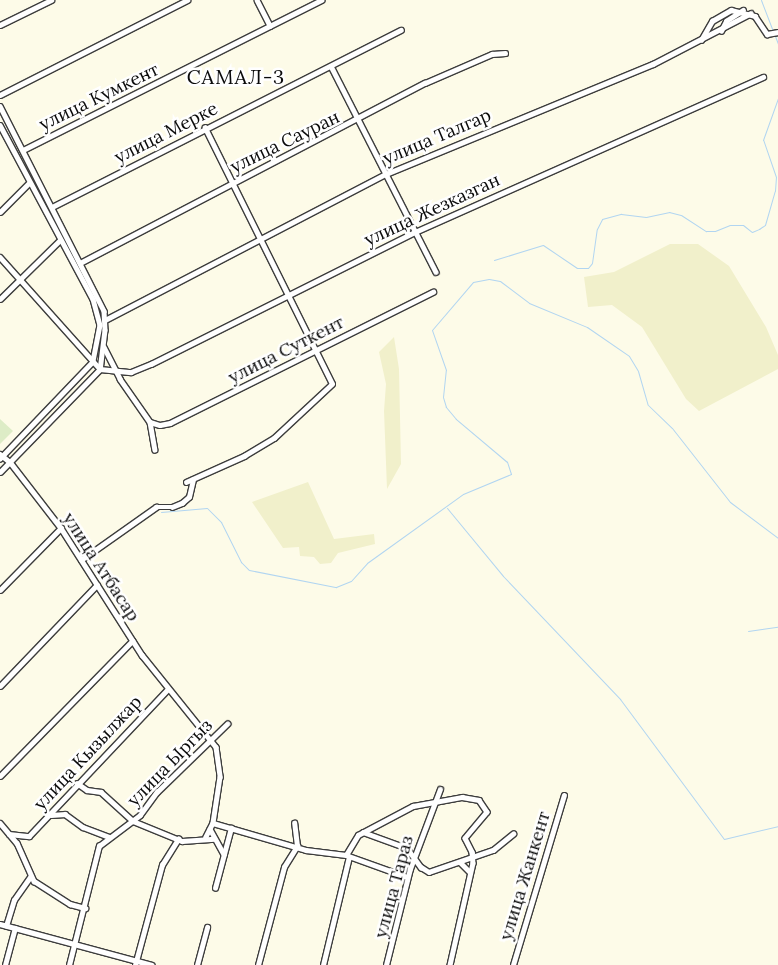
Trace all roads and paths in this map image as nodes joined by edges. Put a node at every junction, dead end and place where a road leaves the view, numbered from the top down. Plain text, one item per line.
1 (51, 0) edge
2 (187, 0) edge
3 (257, 0) edge
4 (321, 0) edge
5 (742, 10) junction
6 (751, 13) junction
7 (0, 25) edge
8 (270, 26) junction
9 (401, 30) dead end
10 (721, 31) junction
11 (778, 32) edge
12 (701, 40) junction
13 (505, 54) dead end
14 (331, 66) junction
15 (763, 77) dead end
16 (0, 95) edge
17 (0, 106) edge
18 (360, 120) junction
19 (0, 125) edge
20 (205, 128) junction
21 (23, 150) junction
22 (386, 174) junction
23 (29, 183) junction
24 (232, 183) junction
25 (52, 207) junction
26 (0, 212) edge
27 (415, 232) junction
28 (260, 239) junction
29 (60, 240) junction
30 (0, 257) edge
31 (80, 263) junction
32 (436, 272) dead end
33 (21, 279) junction
34 (433, 292) dead end
35 (286, 295) junction
36 (0, 299) edge
37 (105, 320) junction
38 (104, 345) junction
39 (315, 350) junction
40 (93, 362) junction
41 (100, 369) junction
42 (116, 372) junction
43 (150, 422) junction
44 (155, 450) dead end
45 (1, 457) edge
46 (10, 462) junction
47 (0, 472) edge
48 (193, 480) junction
49 (186, 482) dead end
50 (61, 528) junction
51 (81, 560) junction
52 (97, 585) junction
53 (0, 590) edge
54 (132, 641) junction
55 (0, 686) edge
56 (168, 689) junction
57 (227, 724) dead end
58 (212, 738) junction
59 (0, 776) edge
60 (77, 783) junction
61 (440, 789) dead end
62 (564, 794) dead end
63 (435, 801) junction
64 (50, 816) junction
65 (133, 821) junction
66 (0, 823) edge
67 (213, 823) junction
68 (294, 823) dead end
69 (231, 828) junction
70 (210, 830) junction
71 (362, 832) junction
72 (9, 834) junction
73 (99, 834) junction
74 (513, 834) dead end
75 (110, 836) junction
76 (206, 837) junction
77 (214, 838) junction
78 (178, 839) junction
79 (100, 845) junction
80 (297, 846) junction
81 (224, 854) junction
82 (348, 856) junction
83 (473, 856) junction
84 (414, 857) junction
85 (460, 862) junction
86 (470, 872) junction
87 (30, 876) junction
88 (407, 877) junction
89 (215, 888) dead end
90 (85, 908) junction
91 (0, 924) edge
92 (6, 926) junction
93 (207, 927) dead end
94 (14, 928) junction
95 (75, 944) junction
96 (135, 963) edge
97 (5, 965) edge
98 (70, 965) edge
99 (152, 965) edge
100 (197, 965) edge
101 (258, 965) edge
102 (324, 965) edge
103 (386, 965) edge
104 (450, 965) edge
105 (513, 965) edge

1 - 7 street
2 - 16 street
3 - 8 street
4 - 8 street, улица Кумкент
5 - 6 street
5 - 10 street
5 - 12 street
6 - 10 street, улица Талгар
6 - 11 street
8 - 21 street, улица Кумкент
9 - 14 street, улица Мерке
10 - 12 street, улица Талгар
12 - 22 street, улица Талгар
13 - 18 street, улица Сауран
14 - 18 street
14 - 20 street, улица Мерке
15 - 27 street, улица Жезказган
17 - 21 street
18 - 22 street
18 - 24 street, улица Сауран
19 - 23 street
20 - 24 street
20 - 25 street, улица Мерке
21 - 25 street
22 - 27 street
22 - 28 street, улица Талгар
23 - 26 street
23 - 29 street
24 - 28 street
24 - 31 street, улица Сауран
25 - 31 street
27 - 32 street
27 - 35 street, улица Жезказган
28 - 35 street
28 - 37 street, улица Талгар
29 - 33 street
29 - 40 street
30 - 33 street
31 - 37 street
33 - 36 street
33 - 40 street
34 - 39 street, улица Суткент
35 - 39 street
35 - 42 street, улица Жезказган
37 - 38 street
38 - 41 street
38 - 42 street
39 - 43 street, улица Суткент
39 - 48 street
40 - 41 street
40 - 45 street
41 - 42 street, улица Жезказган
41 - 46 street
42 - 43 street
43 - 44 street
45 - 46 street, улица Атбасар
46 - 47 street
46 - 50 street, улица Атбасар
48 - 49 street
48 - 51 street
50 - 51 street, улица Атбасар
50 - 53 street
51 - 52 street, улица Атбасар
52 - 54 street, улица Атбасар
52 - 55 street
54 - 56 street
54 - 59 street, улица Атбасар
56 - 58 street
56 - 60 street, улица Кызылжар
57 - 58 street, улица Ыргыз
58 - 65 street, улица Ыргыз
58 - 67 street
60 - 64 street, улица Кызылжар
60 - 65 street
61 - 63 street, улица Тараз
62 - 105 street, улица Жанкент
63 - 71 street
63 - 83 street
63 - 84 street, улица Тараз
64 - 72 street, улица Кызылжар
64 - 73 street
65 - 75 street, улица Ыргыз
65 - 78 street
66 - 72 street
67 - 69 street
67 - 70 street
68 - 80 street
69 - 80 street
69 - 81 street
70 - 76 street
70 - 77 street
71 - 82 street
71 - 84 street
72 - 87 street
73 - 75 street
73 - 79 street
74 - 83 street
75 - 79 street, улица Ыргыз
76 - 77 street
76 - 78 street
77 - 81 street
78 - 96 street
79 - 90 street
80 - 82 street
80 - 101 street
81 - 89 street
82 - 88 street
82 - 102 street
83 - 85 street
83 - 86 street
84 - 85 street
84 - 88 street, улица Тараз
85 - 86 street
86 - 104 street
87 - 90 street
87 - 92 street
88 - 103 street, улица Тараз
90 - 95 street
91 - 92 street
92 - 94 street
93 - 100 street
94 - 95 street
94 - 97 street
95 - 96 street
95 - 98 street
96 - 99 street

